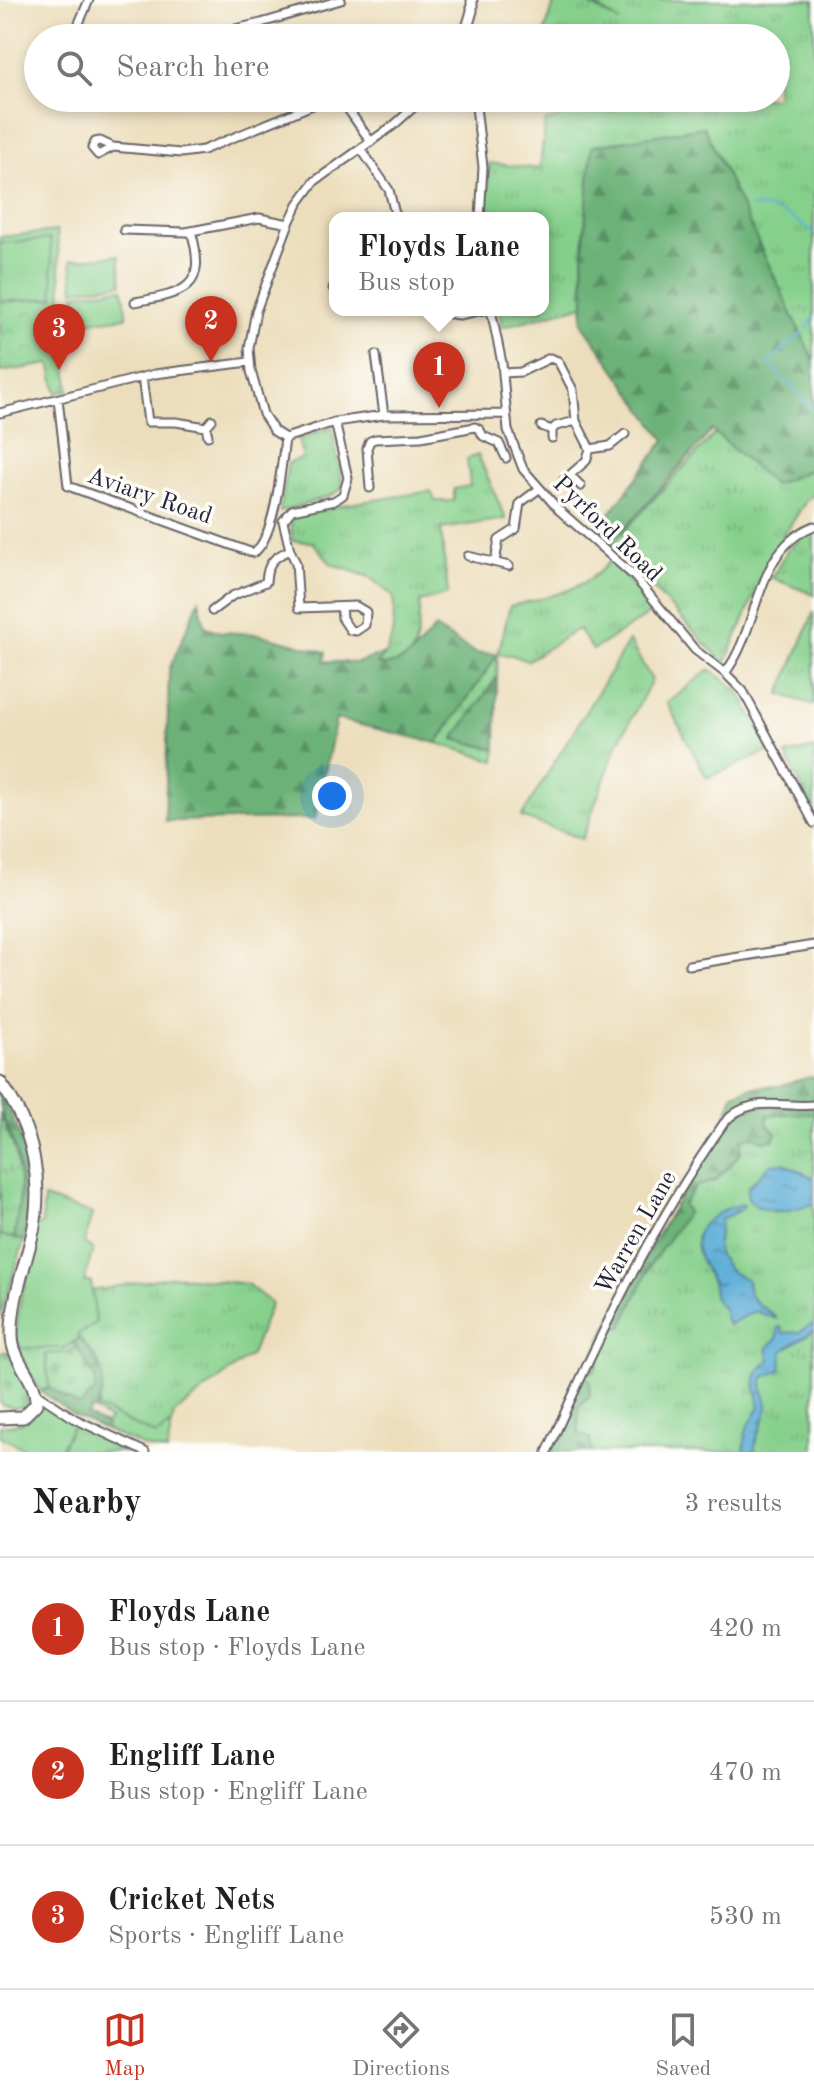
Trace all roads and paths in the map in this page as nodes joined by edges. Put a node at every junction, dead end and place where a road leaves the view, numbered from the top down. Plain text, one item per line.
1 (89, 0) edge
2 (341, 0) edge
3 (472, 0) edge
4 (79, 24) edge
5 (256, 24) edge
6 (468, 24) edge
7 (296, 112) edge
8 (350, 112) edge
9 (407, 112) edge
10 (477, 112) edge
11 (371, 142) junction
12 (113, 147) dead end
13 (361, 149) junction
14 (394, 212) edge
15 (480, 212) edge
16 (289, 224) junction
17 (129, 228) dead end
18 (191, 231) junction
19 (140, 299) dead end
20 (492, 316) edge
21 (376, 355) dead end
22 (249, 362) junction
23 (503, 373) junction
24 (142, 377) junction
25 (58, 399) junction
26 (0, 413) edge
27 (432, 414) junction
28 (506, 414) junction
29 (384, 415) junction
30 (212, 420) dead end
31 (576, 421) junction
32 (335, 422) junction
33 (541, 426) dead end
34 (206, 427) junction
35 (434, 434) junction
36 (208, 436) dead end
37 (289, 437) junction
38 (623, 438) dead end
39 (590, 449) junction
40 (506, 458) dead end
41 (571, 476) junction
42 (563, 481) dead end
43 (581, 486) dead end
44 (370, 488) dead end
45 (539, 489) junction
46 (814, 526) edge
47 (290, 550) junction
48 (468, 556) dead end
49 (495, 562) junction
50 (509, 566) dead end
51 (341, 607) dead end
52 (212, 611) dead end
53 (725, 673) junction
54 (814, 823) edge
55 (814, 945) edge
56 (701, 963) junction
57 (689, 965) dead end
58 (703, 973) dead end
59 (0, 1082) edge
60 (814, 1105) edge
61 (36, 1393) junction
62 (0, 1418) edge
63 (145, 1452) edge
64 (547, 1452) edge

1 - 4 street
2 - 5 street
3 - 6 street
7 - 12 street
8 - 11 street
9 - 11 street
10 - 15 street
11 - 13 street
13 - 14 street
13 - 16 street
16 - 18 street
16 - 22 street
17 - 18 street
18 - 19 street
20 - 23 street, Pyrford Road
21 - 29 street
22 - 24 street
22 - 37 street
23 - 28 street, Pyrford Road
23 - 31 street
24 - 25 street
24 - 34 street
25 - 26 street
25 - 37 street, Aviary Road
27 - 28 street
27 - 29 street
27 - 35 street
28 - 45 street, Pyrford Road
29 - 32 street
30 - 34 street
31 - 33 street
31 - 39 street
32 - 37 street
32 - 47 street
34 - 36 street
35 - 40 street
35 - 44 street
38 - 39 street
39 - 41 street
41 - 42 street
41 - 43 street
45 - 49 street
45 - 53 street, Pyrford Road
46 - 53 street
47 - 51 street
47 - 52 street
48 - 49 street
49 - 50 street
53 - 54 street, Pyrford Road
55 - 56 street
56 - 57 street
56 - 58 street
59 - 61 main road
60 - 64 street, Warren Lane
61 - 62 main road
61 - 63 street

